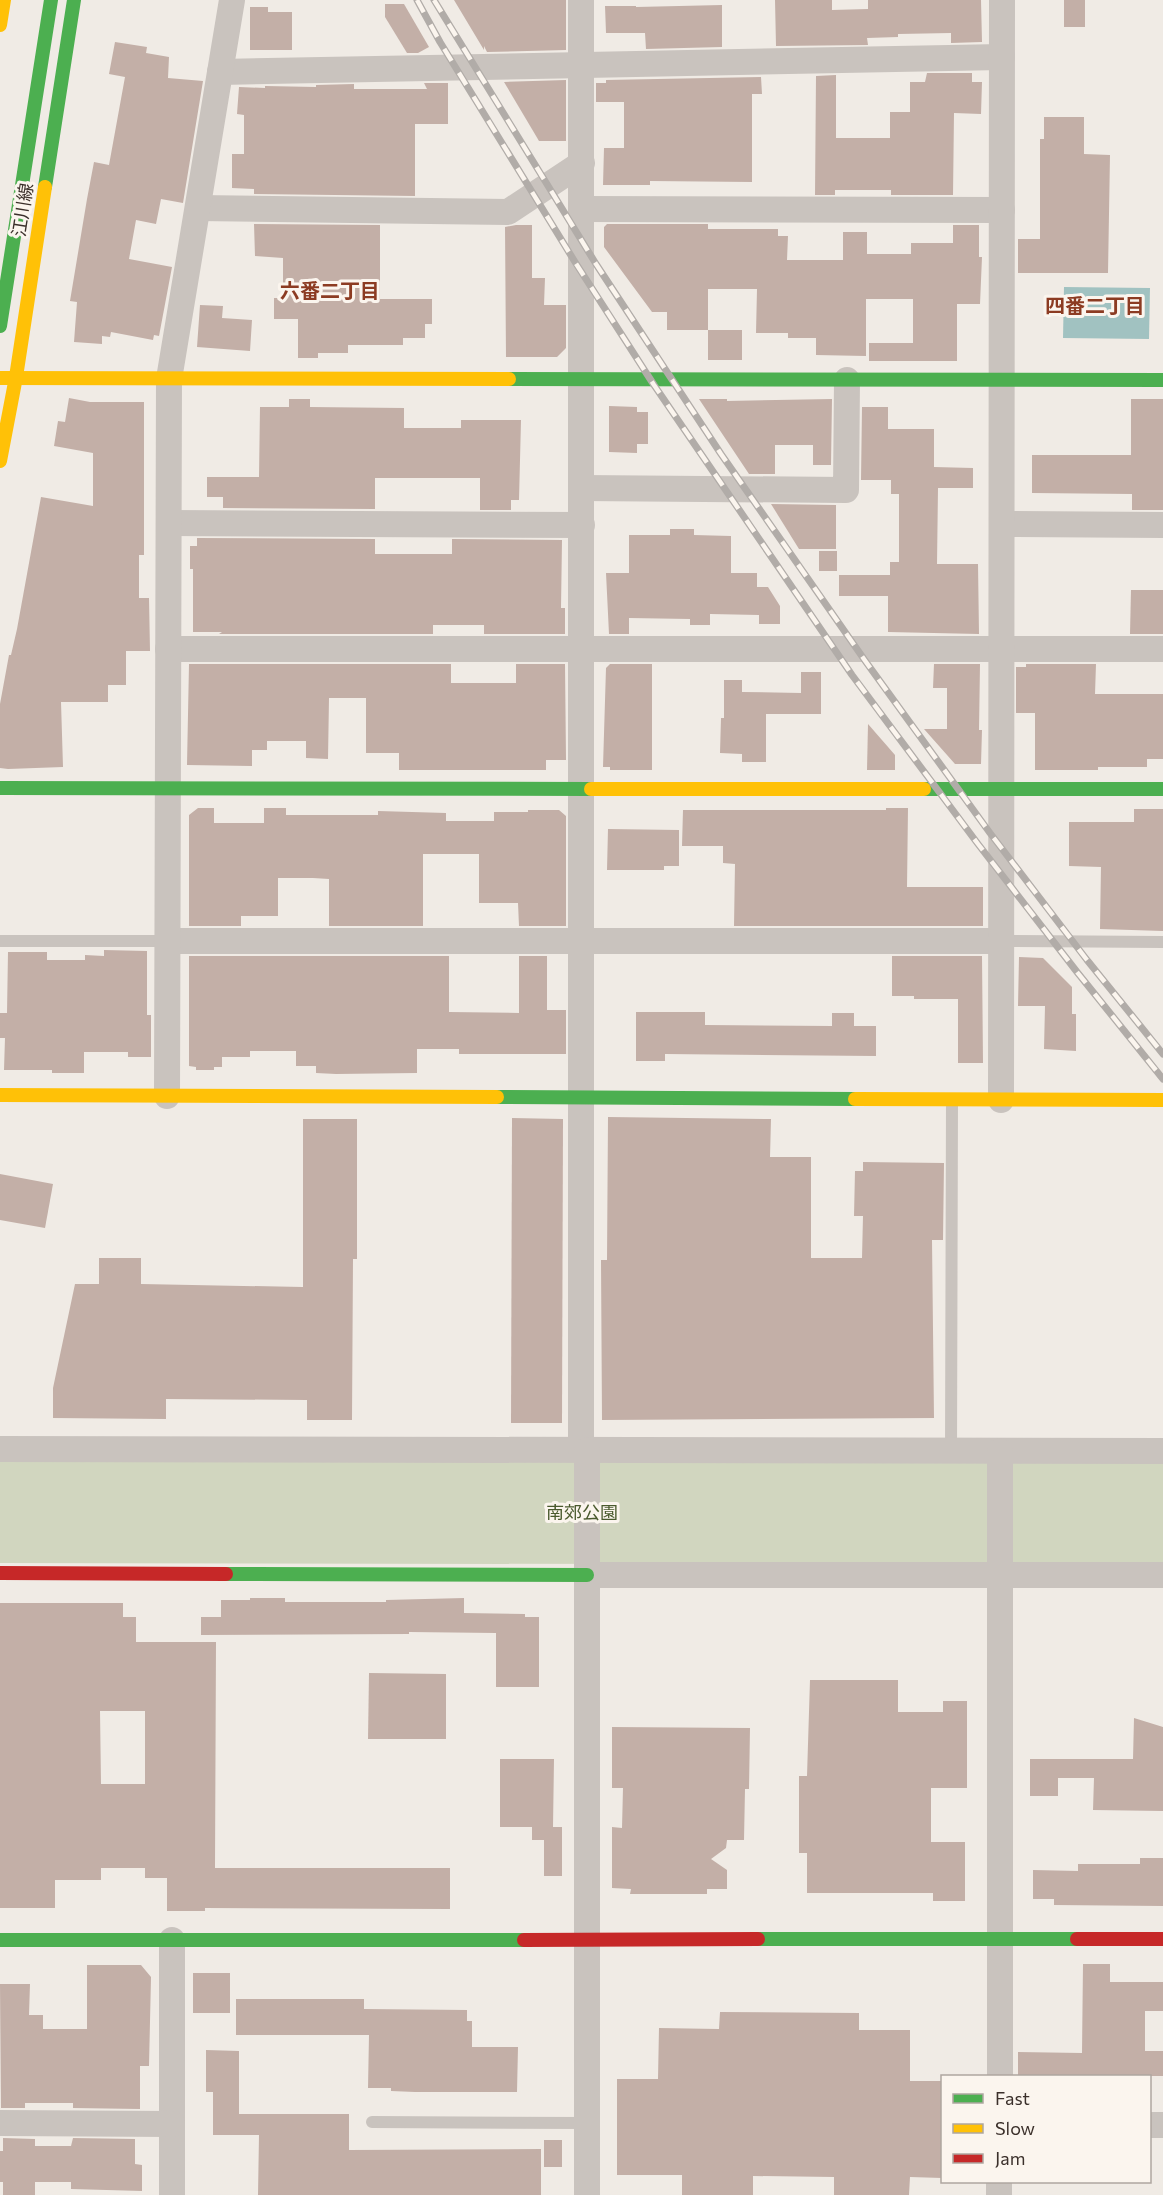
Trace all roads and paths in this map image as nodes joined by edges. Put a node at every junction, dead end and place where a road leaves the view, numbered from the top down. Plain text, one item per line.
1 (4, 0) edge
2 (51, 0) edge
3 (74, 0) edge
4 (232, 0) edge
5 (581, 0) edge
6 (1002, 0) edge
7 (0, 25) edge
8 (1002, 57) junction
9 (582, 64) junction
10 (220, 72) junction
11 (582, 163) junction
12 (198, 207) junction
13 (582, 209) junction
14 (1002, 210) junction
15 (0, 326) edge
16 (16, 377) junction
17 (0, 378) edge
18 (169, 379) junction
19 (582, 379) junction
20 (847, 380) junction
21 (1002, 380) junction
22 (1163, 380) edge
23 (0, 461) edge
24 (582, 488) junction
25 (169, 523) junction
26 (1002, 524) junction
27 (582, 525) junction
28 (1163, 525) edge
29 (1002, 648) junction
30 (168, 649) junction
31 (582, 649) junction
32 (1163, 650) edge
33 (168, 787) junction
34 (0, 788) edge
35 (1002, 789) junction
36 (1163, 789) edge
37 (581, 790) junction
38 (0, 941) edge
39 (168, 941) junction
40 (1001, 941) junction
41 (581, 942) junction
42 (1163, 942) edge
43 (0, 1095) edge
44 (167, 1096) junction
45 (581, 1098) junction
46 (952, 1100) junction
47 (1001, 1100) junction
48 (1163, 1100) edge
49 (0, 1449) edge
50 (584, 1450) junction
51 (951, 1451) junction
52 (1000, 1451) junction
53 (1163, 1451) edge
54 (0, 1573) edge
55 (587, 1575) junction
56 (1000, 1575) junction
57 (1163, 1575) edge
58 (587, 1938) junction
59 (1000, 1939) junction
60 (1163, 1939) edge
61 (0, 1940) edge
62 (172, 1940) junction
63 (1000, 2075) edge
64 (372, 2122) dead end
65 (0, 2123) edge
66 (587, 2123) junction
67 (172, 2124) junction
68 (172, 2195) edge
69 (587, 2195) edge

1 - 7 main road
2 - 15 main road
3 - 16 main road, 江川線
4 - 10 street
5 - 9 street
6 - 8 street
8 - 9 street
8 - 14 street
9 - 10 street
9 - 11 street
10 - 12 street
11 - 12 street
11 - 13 street
12 - 18 street
13 - 14 street
13 - 19 street
14 - 21 street
16 - 17 main road
16 - 18 main road
16 - 23 main road, 江川線
18 - 19 main road
18 - 25 street
19 - 20 main road
19 - 24 street
20 - 21 main road
20 - 24 street
21 - 22 main road
21 - 26 street
24 - 27 street
25 - 27 street
25 - 30 street
26 - 28 street
26 - 29 street
27 - 31 street
29 - 31 street
29 - 32 street
29 - 35 street
30 - 31 street
30 - 33 street
31 - 37 street
33 - 34 main road
33 - 37 main road
33 - 39 street
35 - 36 main road
35 - 37 main road
35 - 40 street
37 - 41 street
38 - 39 lane
39 - 41 street
39 - 44 street
40 - 41 street
40 - 42 lane
40 - 47 street
41 - 45 street
43 - 44 main road
44 - 45 main road
45 - 46 main road
45 - 50 street
46 - 47 main road
46 - 51 lane
47 - 48 main road
49 - 50 street
50 - 51 street
50 - 55 street
51 - 52 street
52 - 53 street
52 - 56 street
54 - 55 main road
55 - 56 street
55 - 58 street
56 - 57 street
56 - 59 street
58 - 59 main road
58 - 62 main road
58 - 66 street
59 - 60 main road
59 - 63 street
61 - 62 main road
62 - 67 street
64 - 66 lane
65 - 67 street
66 - 69 street
67 - 68 street

